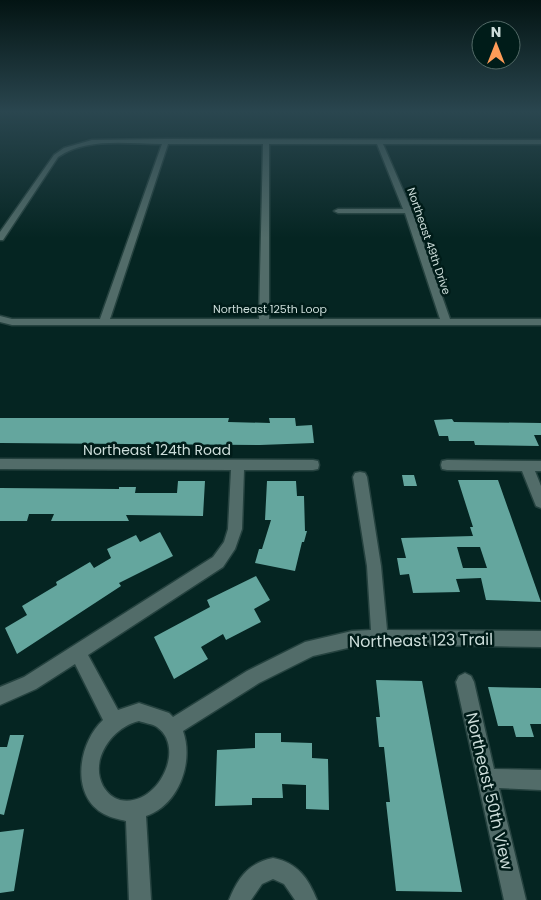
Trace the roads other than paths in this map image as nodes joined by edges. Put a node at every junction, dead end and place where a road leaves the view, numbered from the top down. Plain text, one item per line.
1 (59, 154) edge
2 (162, 154) edge
3 (266, 154) edge
4 (384, 154) edge
5 (338, 211) dead end
6 (408, 211) junction
7 (0, 238) edge
8 (0, 319) edge
9 (104, 321) junction
10 (264, 321) junction
11 (446, 322) junction
12 (541, 322) edge
13 (0, 464) edge
14 (238, 465) junction
15 (313, 465) dead end
16 (447, 465) dead end
17 (526, 466) junction
18 (541, 466) edge
19 (360, 477) dead end
20 (541, 502) edge
21 (380, 638) junction
22 (541, 639) edge
23 (78, 653) junction
24 (466, 682) dead end
25 (0, 696) edge
26 (114, 722) junction
27 (172, 728) junction
28 (488, 778) junction
29 (541, 780) edge
30 (136, 810) junction
31 (140, 900) edge
32 (240, 900) edge
33 (306, 900) edge
34 (516, 900) edge

1 - 7 street
2 - 9 street
3 - 10 street
4 - 6 street, Northeast 49th Drive
5 - 6 street
6 - 11 street, Northeast 49th Drive
8 - 9 street, Northeast 125th Loop
9 - 10 street, Northeast 125th Loop
10 - 11 street, Northeast 125th Loop
11 - 12 street, Northeast 125th Loop
13 - 14 street, Northeast 124th Road
14 - 15 street, Northeast 124th Road
14 - 23 street
16 - 17 street
17 - 18 street
17 - 20 street
19 - 21 street
21 - 22 street, Northeast 123 Trail
21 - 27 street, Northeast 123 Trail
23 - 25 street
23 - 26 street
24 - 28 street, Northeast 50th View
26 - 27 street
26 - 30 street
27 - 30 street
28 - 29 street
28 - 34 street, Northeast 50th View
30 - 31 street
32 - 33 street

